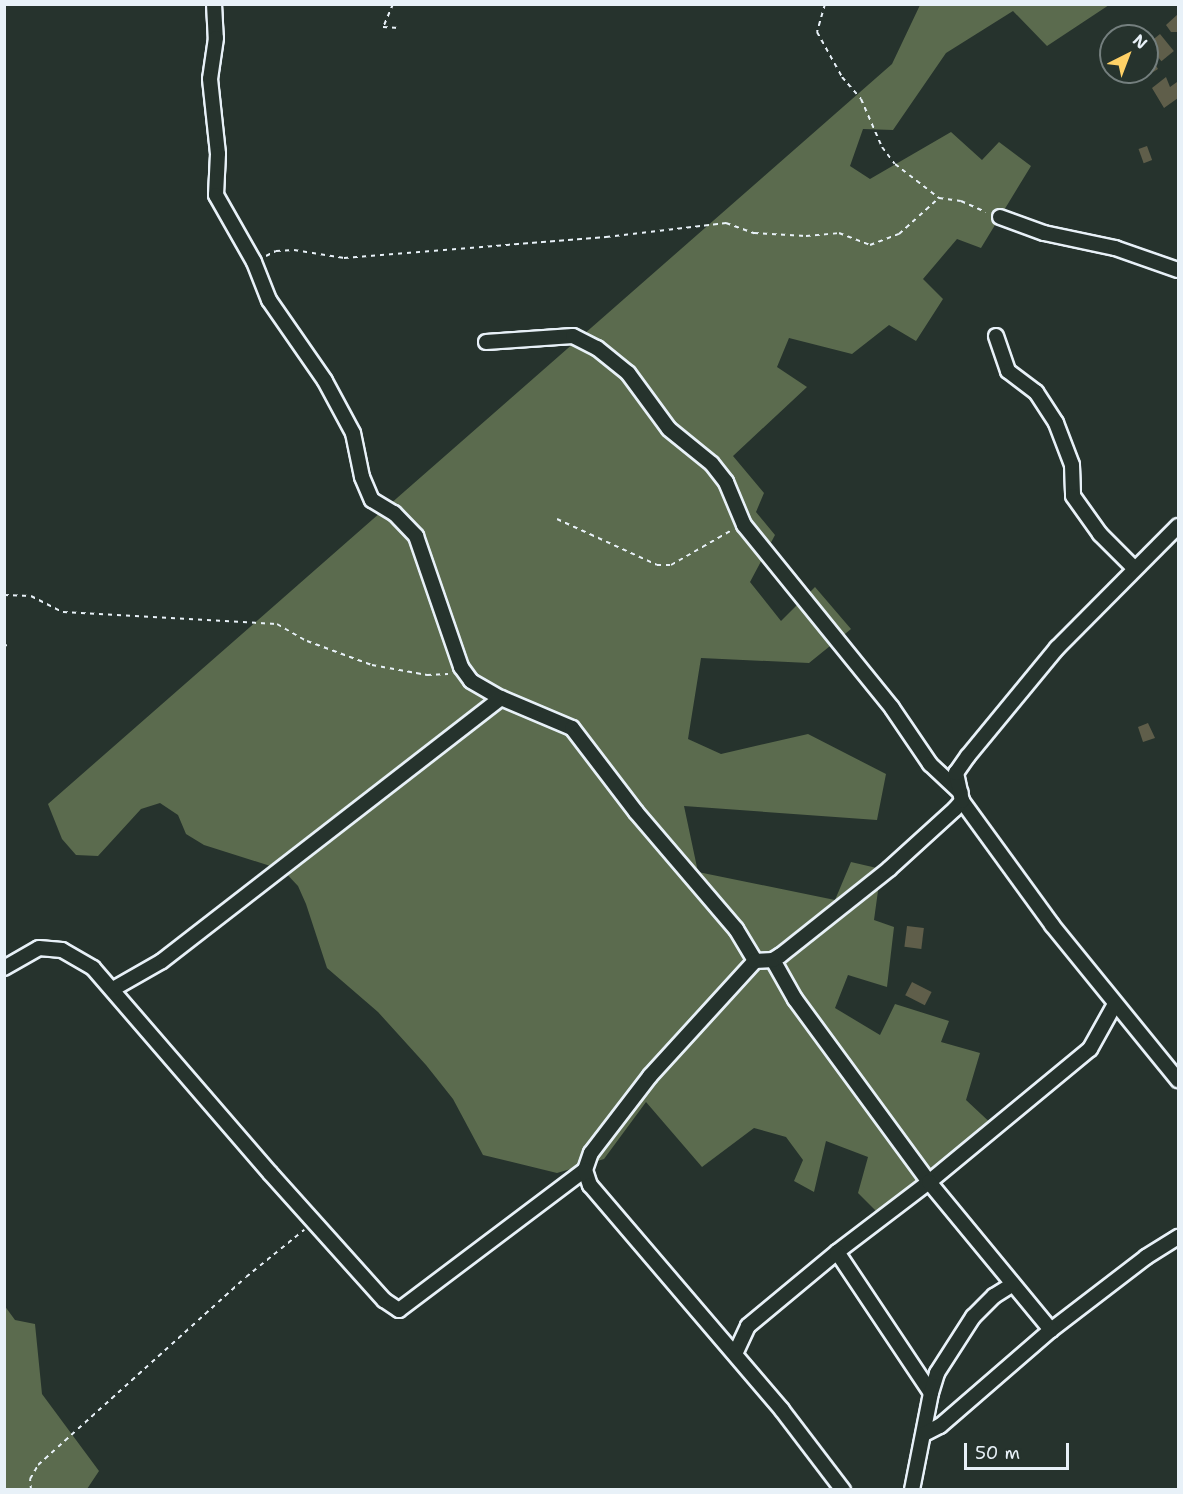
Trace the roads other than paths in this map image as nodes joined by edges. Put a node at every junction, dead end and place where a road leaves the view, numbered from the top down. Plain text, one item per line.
1 (214, 4) edge
2 (1000, 217) road end
3 (1179, 270) edge
4 (996, 336) dead end
5 (486, 342) dead end
6 (1179, 526) edge
7 (1135, 569) junction
8 (501, 698) junction
9 (961, 797) junction
10 (773, 960) junction
11 (755, 961) junction
12 (4, 968) edge
13 (113, 989) junction
14 (1115, 1004) junction
15 (1179, 1080) edge
16 (585, 1170) junction
17 (929, 1182) junction
18 (1179, 1237) edge
19 (837, 1252) junction
20 (1013, 1284) junction
21 (1051, 1330) junction
22 (735, 1354) junction
23 (931, 1393) junction
24 (924, 1434) junction
25 (843, 1490) edge
26 (912, 1490) edge

1 - 8 street
2 - 3 street
4 - 7 street
5 - 9 street
6 - 7 street
7 - 9 street
8 - 11 street
8 - 13 street
9 - 10 street
9 - 14 street
10 - 11 street
10 - 17 street
11 - 16 street
12 - 13 street
13 - 16 street
14 - 15 street
14 - 17 street
16 - 22 street
17 - 19 street
17 - 20 street
18 - 21 street
19 - 22 street
19 - 23 street
20 - 21 street
20 - 23 street
21 - 24 street
22 - 25 street
23 - 24 street
24 - 26 street

